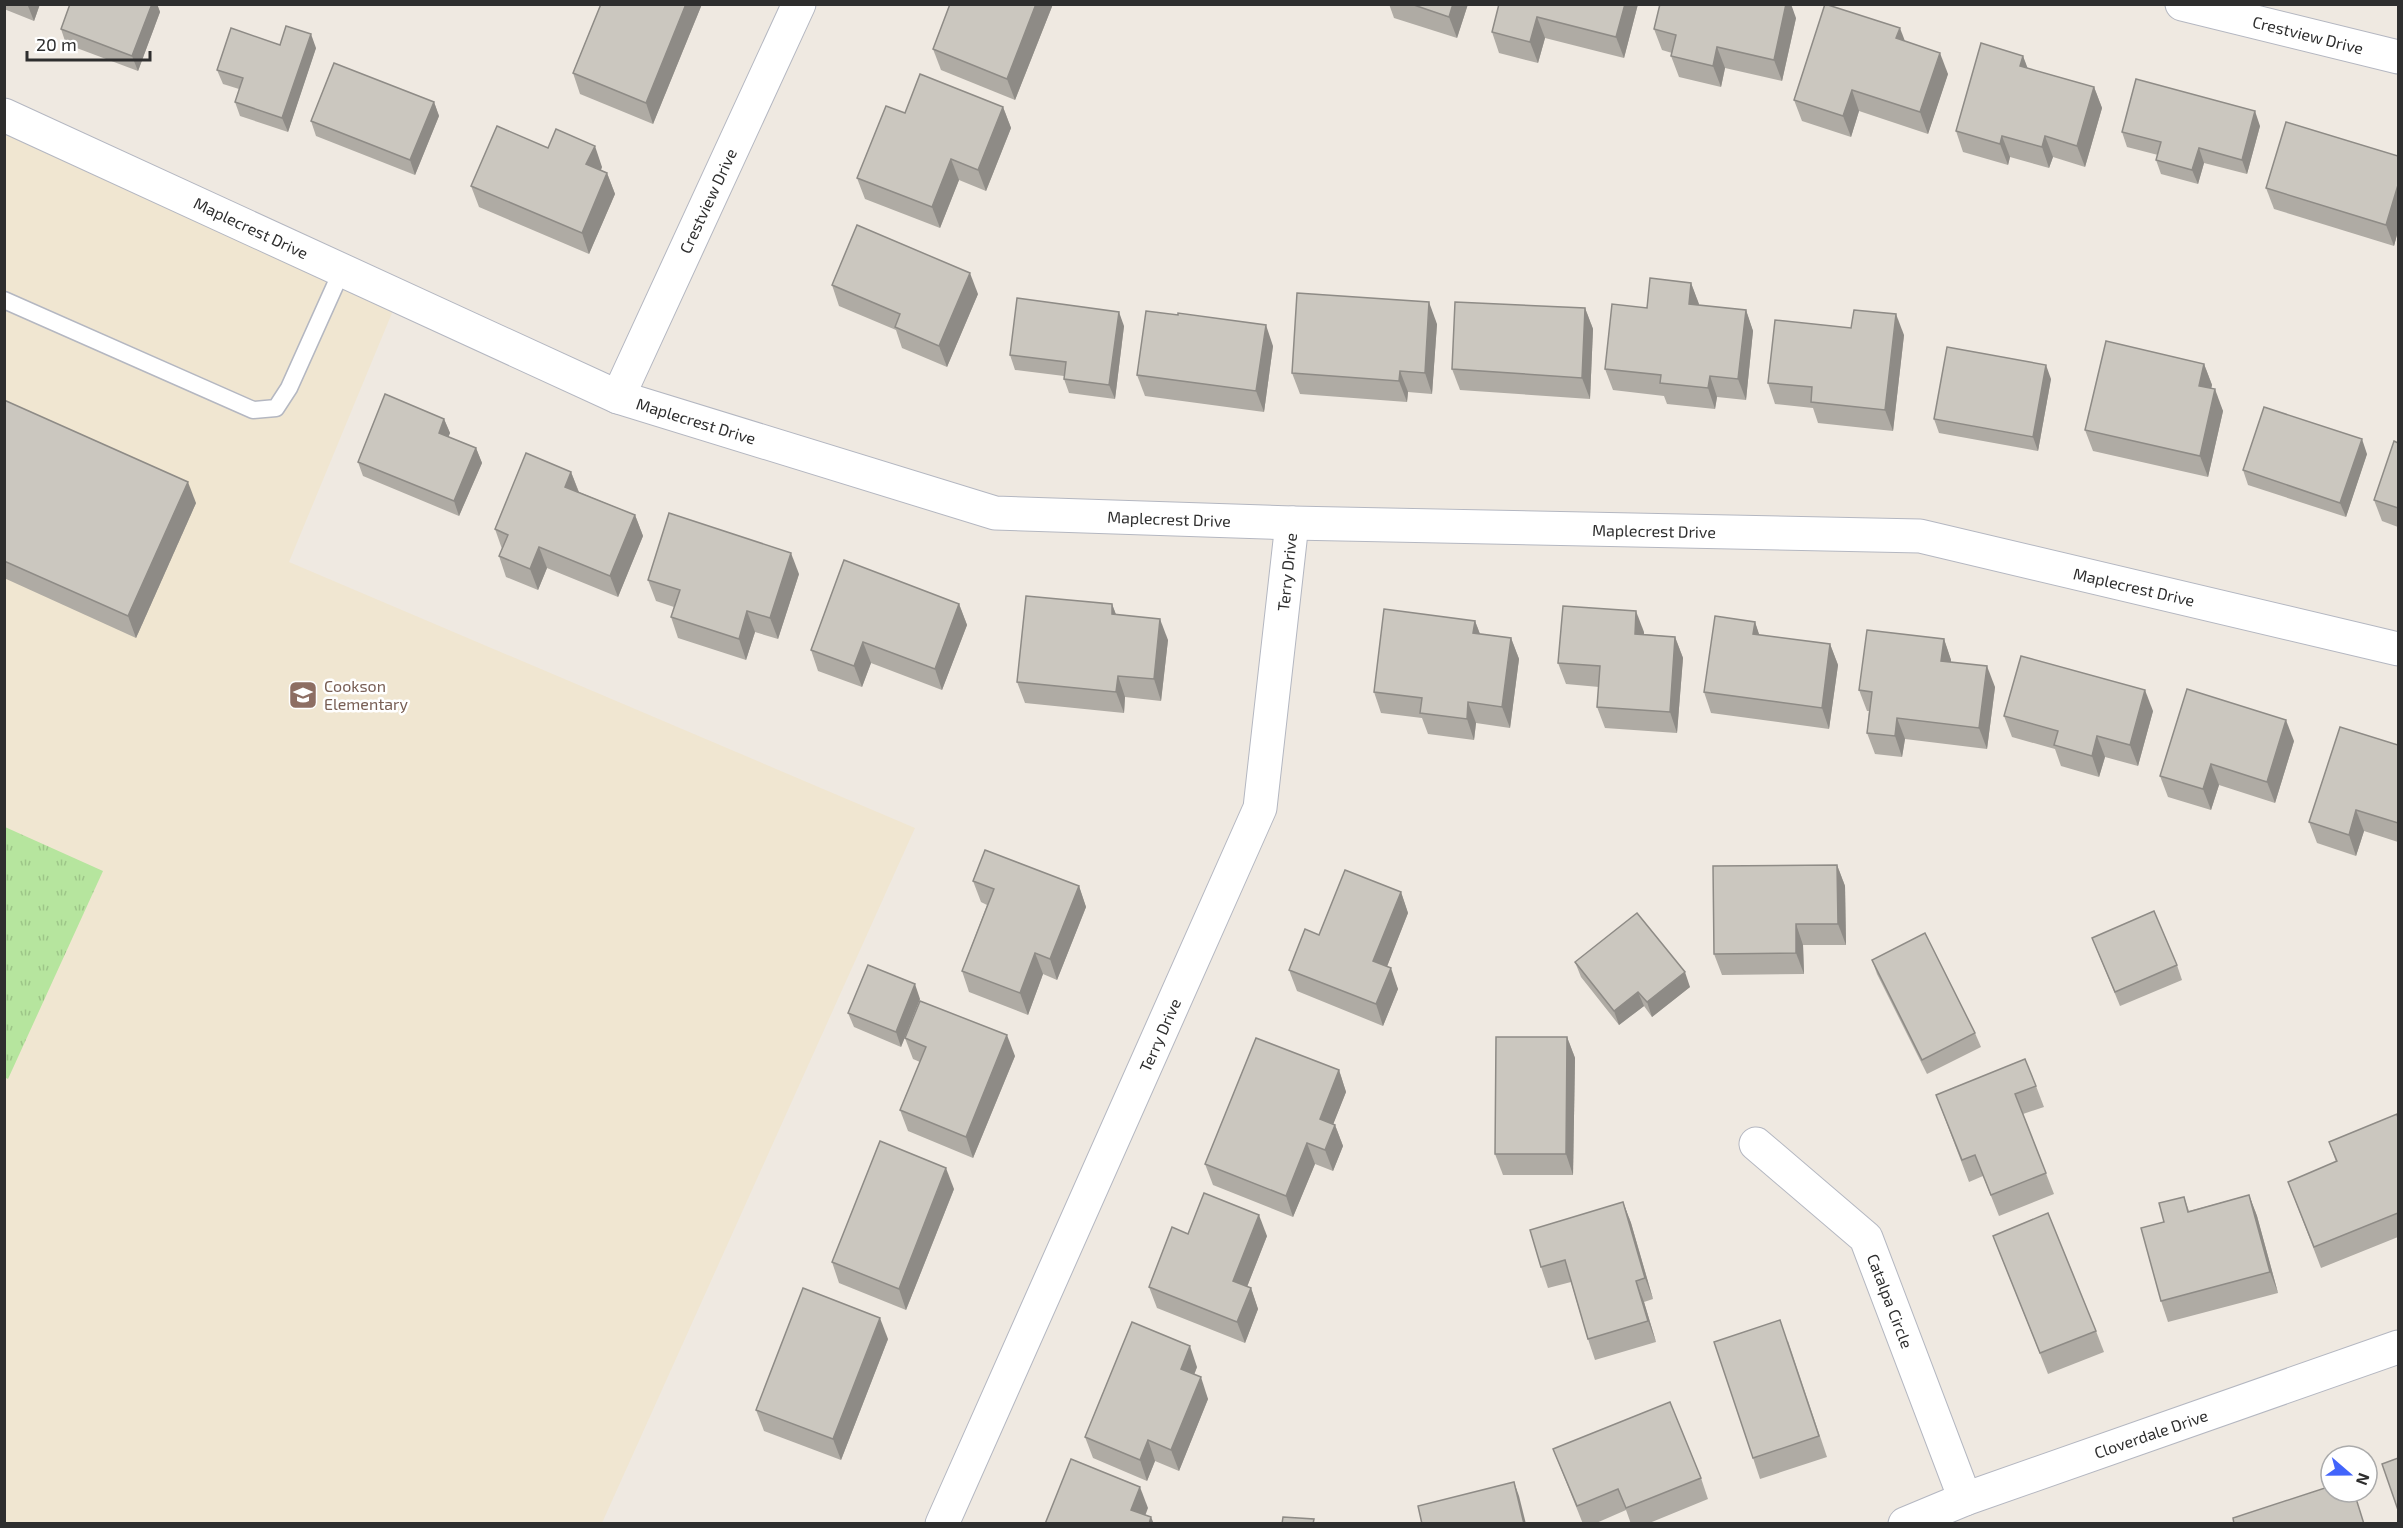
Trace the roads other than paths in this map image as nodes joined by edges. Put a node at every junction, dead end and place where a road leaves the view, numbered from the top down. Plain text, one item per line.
1 (799, 4) edge
2 (2182, 4) edge
3 (2398, 57) edge
4 (4, 115) edge
5 (342, 270) junction
6 (4, 300) edge
7 (618, 397) junction
8 (1292, 523) junction
9 (2398, 649) edge
10 (1756, 1144) dead end
11 (2398, 1347) edge
12 (1965, 1498) junction
13 (942, 1524) edge
14 (1905, 1524) edge

1 - 7 street, Crestview Drive
2 - 3 street, Crestview Drive
4 - 5 street, Maplecrest Drive
5 - 6 lane
5 - 7 street, Maplecrest Drive
7 - 8 street, Maplecrest Drive
8 - 9 street, Maplecrest Drive
8 - 13 street, Terry Drive
10 - 12 street, Catalpa Circle
11 - 12 street, Cloverdale Drive
12 - 14 street, Cloverdale Drive

